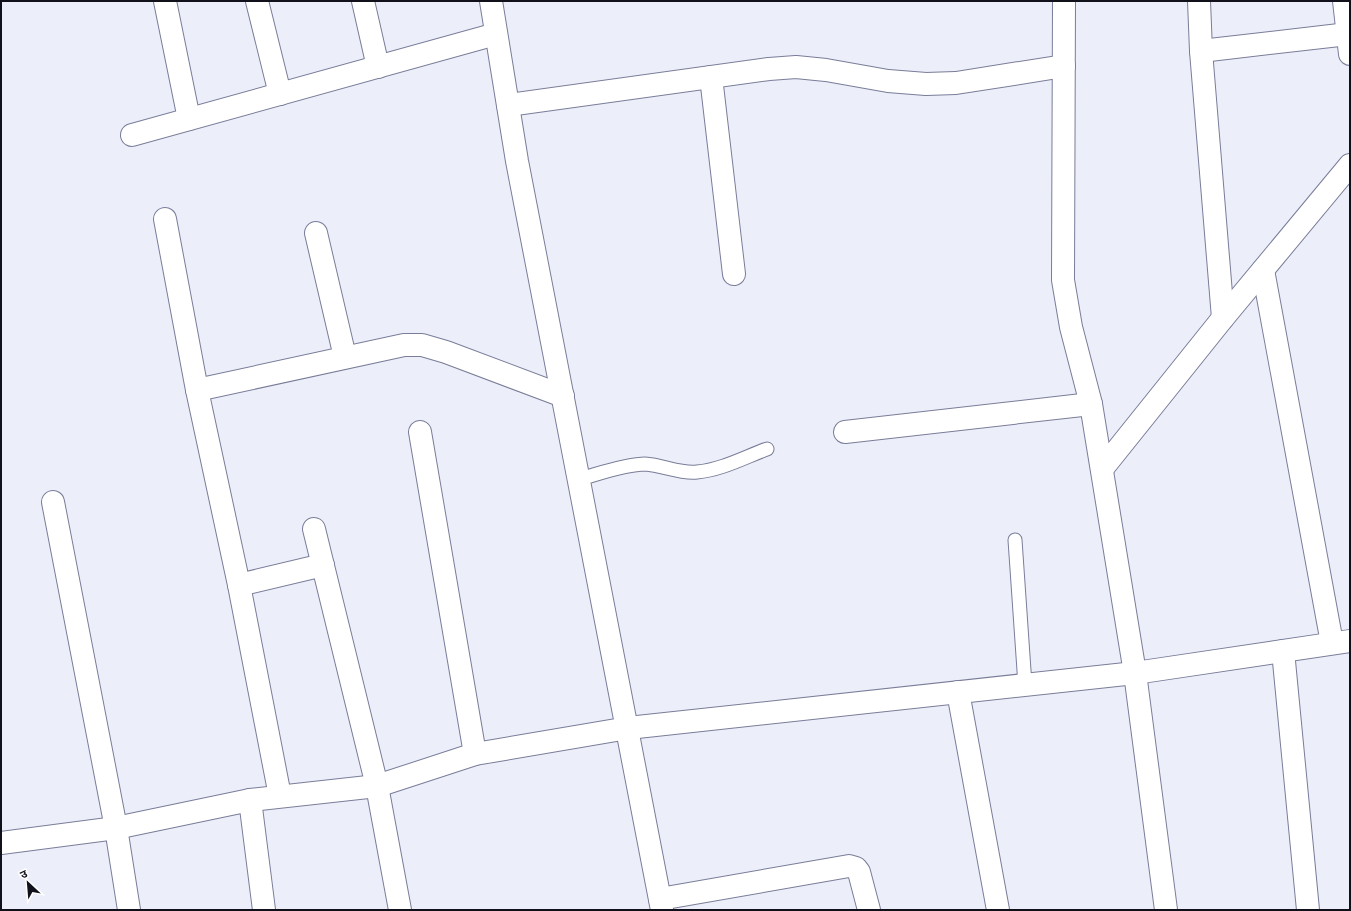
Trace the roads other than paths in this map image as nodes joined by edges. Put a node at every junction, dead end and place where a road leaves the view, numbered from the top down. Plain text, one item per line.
1 (165, 1) edge
2 (257, 1) edge
3 (363, 1) edge
4 (491, 1) edge
5 (1064, 1) edge
6 (1199, 1) edge
7 (1344, 1) edge
8 (496, 34) junction
9 (1349, 44) edge
10 (1201, 51) junction
11 (1064, 66) junction
12 (378, 67) junction
13 (711, 77) junction
14 (280, 94) junction
15 (508, 105) junction
16 (189, 119) junction
17 (132, 135) dead end
18 (1350, 165) edge
19 (165, 219) dead end
20 (316, 233) dead end
21 (1263, 270) junction
22 (734, 274) dead end
23 (1223, 318) junction
24 (345, 357) junction
25 (197, 390) junction
26 (563, 396) junction
27 (1091, 404) junction
28 (420, 432) dead end
29 (845, 432) dead end
30 (767, 449) dead end
31 (1102, 469) junction
32 (579, 480) junction
33 (53, 502) dead end
34 (314, 529) dead end
35 (1015, 540) dead end
36 (323, 564) junction
37 (239, 585) junction
38 (1341, 642) edge
39 (1283, 651) junction
40 (1135, 673) junction
41 (1025, 685) junction
42 (958, 692) junction
43 (628, 728) junction
44 (475, 754) junction
45 (377, 786) junction
46 (280, 796) junction
47 (250, 800) junction
48 (116, 828) junction
49 (1, 842) edge
50 (661, 905) edge
51 (128, 910) edge
52 (264, 910) edge
53 (400, 910) edge
54 (869, 910) edge
55 (998, 910) edge
56 (1166, 910) edge
57 (1308, 910) edge

1 - 16 street
2 - 14 street
3 - 12 street
4 - 8 street
5 - 11 street
6 - 10 street
7 - 9 street
8 - 12 street
8 - 15 street
9 - 10 street
10 - 23 street
11 - 13 street
11 - 27 street
12 - 14 street
13 - 15 street
13 - 22 street
14 - 16 street
15 - 26 street
16 - 17 street
18 - 21 street
19 - 25 street
20 - 24 street
21 - 23 street
21 - 38 street
23 - 31 street
24 - 25 street
24 - 26 street
25 - 37 street
26 - 32 street
27 - 29 street
27 - 31 street
28 - 44 street
30 - 32 lane
31 - 40 street
32 - 43 street
33 - 48 street
34 - 36 street
35 - 41 lane
36 - 37 street
36 - 45 street
37 - 46 street
38 - 39 street
39 - 40 street
39 - 57 street
40 - 41 street
40 - 56 street
41 - 42 street
42 - 43 street
42 - 55 street
43 - 44 street
43 - 50 street
44 - 45 street
45 - 46 street
45 - 53 street
46 - 47 street
47 - 48 street
47 - 52 street
48 - 49 street
48 - 51 street
50 - 54 street

